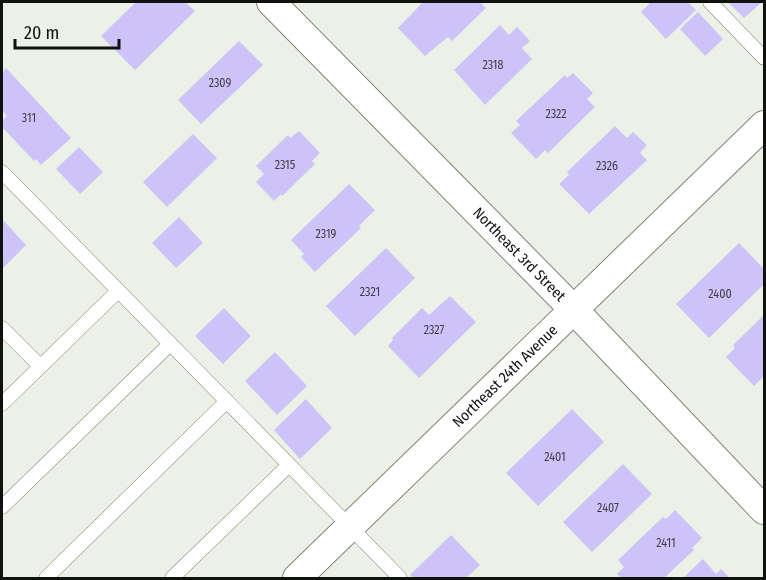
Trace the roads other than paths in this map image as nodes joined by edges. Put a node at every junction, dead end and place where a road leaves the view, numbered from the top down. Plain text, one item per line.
1 (271, 2) edge
2 (711, 2) edge
3 (765, 57) edge
4 (765, 125) edge
5 (2, 172) edge
6 (118, 291) junction
7 (574, 310) junction
8 (2, 328) edge
9 (170, 344) junction
10 (40, 366) junction
11 (227, 401) junction
12 (2, 404) edge
13 (289, 465) junction
14 (2, 507) edge
15 (765, 510) edge
16 (350, 526) junction
17 (46, 579) edge
18 (172, 579) edge
19 (297, 579) edge
20 (400, 579) edge

1 - 7 street, Northeast 3rd Street
2 - 3 lane
4 - 7 street, Northeast 24th Avenue
5 - 6 lane
6 - 9 lane
6 - 10 lane
7 - 15 street, Northeast 3rd Street
7 - 16 street, Northeast 24th Avenue
8 - 10 lane
9 - 11 lane
9 - 14 lane
10 - 12 lane
11 - 13 lane
11 - 17 lane
13 - 16 lane
13 - 18 lane
16 - 19 street, Northeast 24th Avenue
16 - 20 lane

